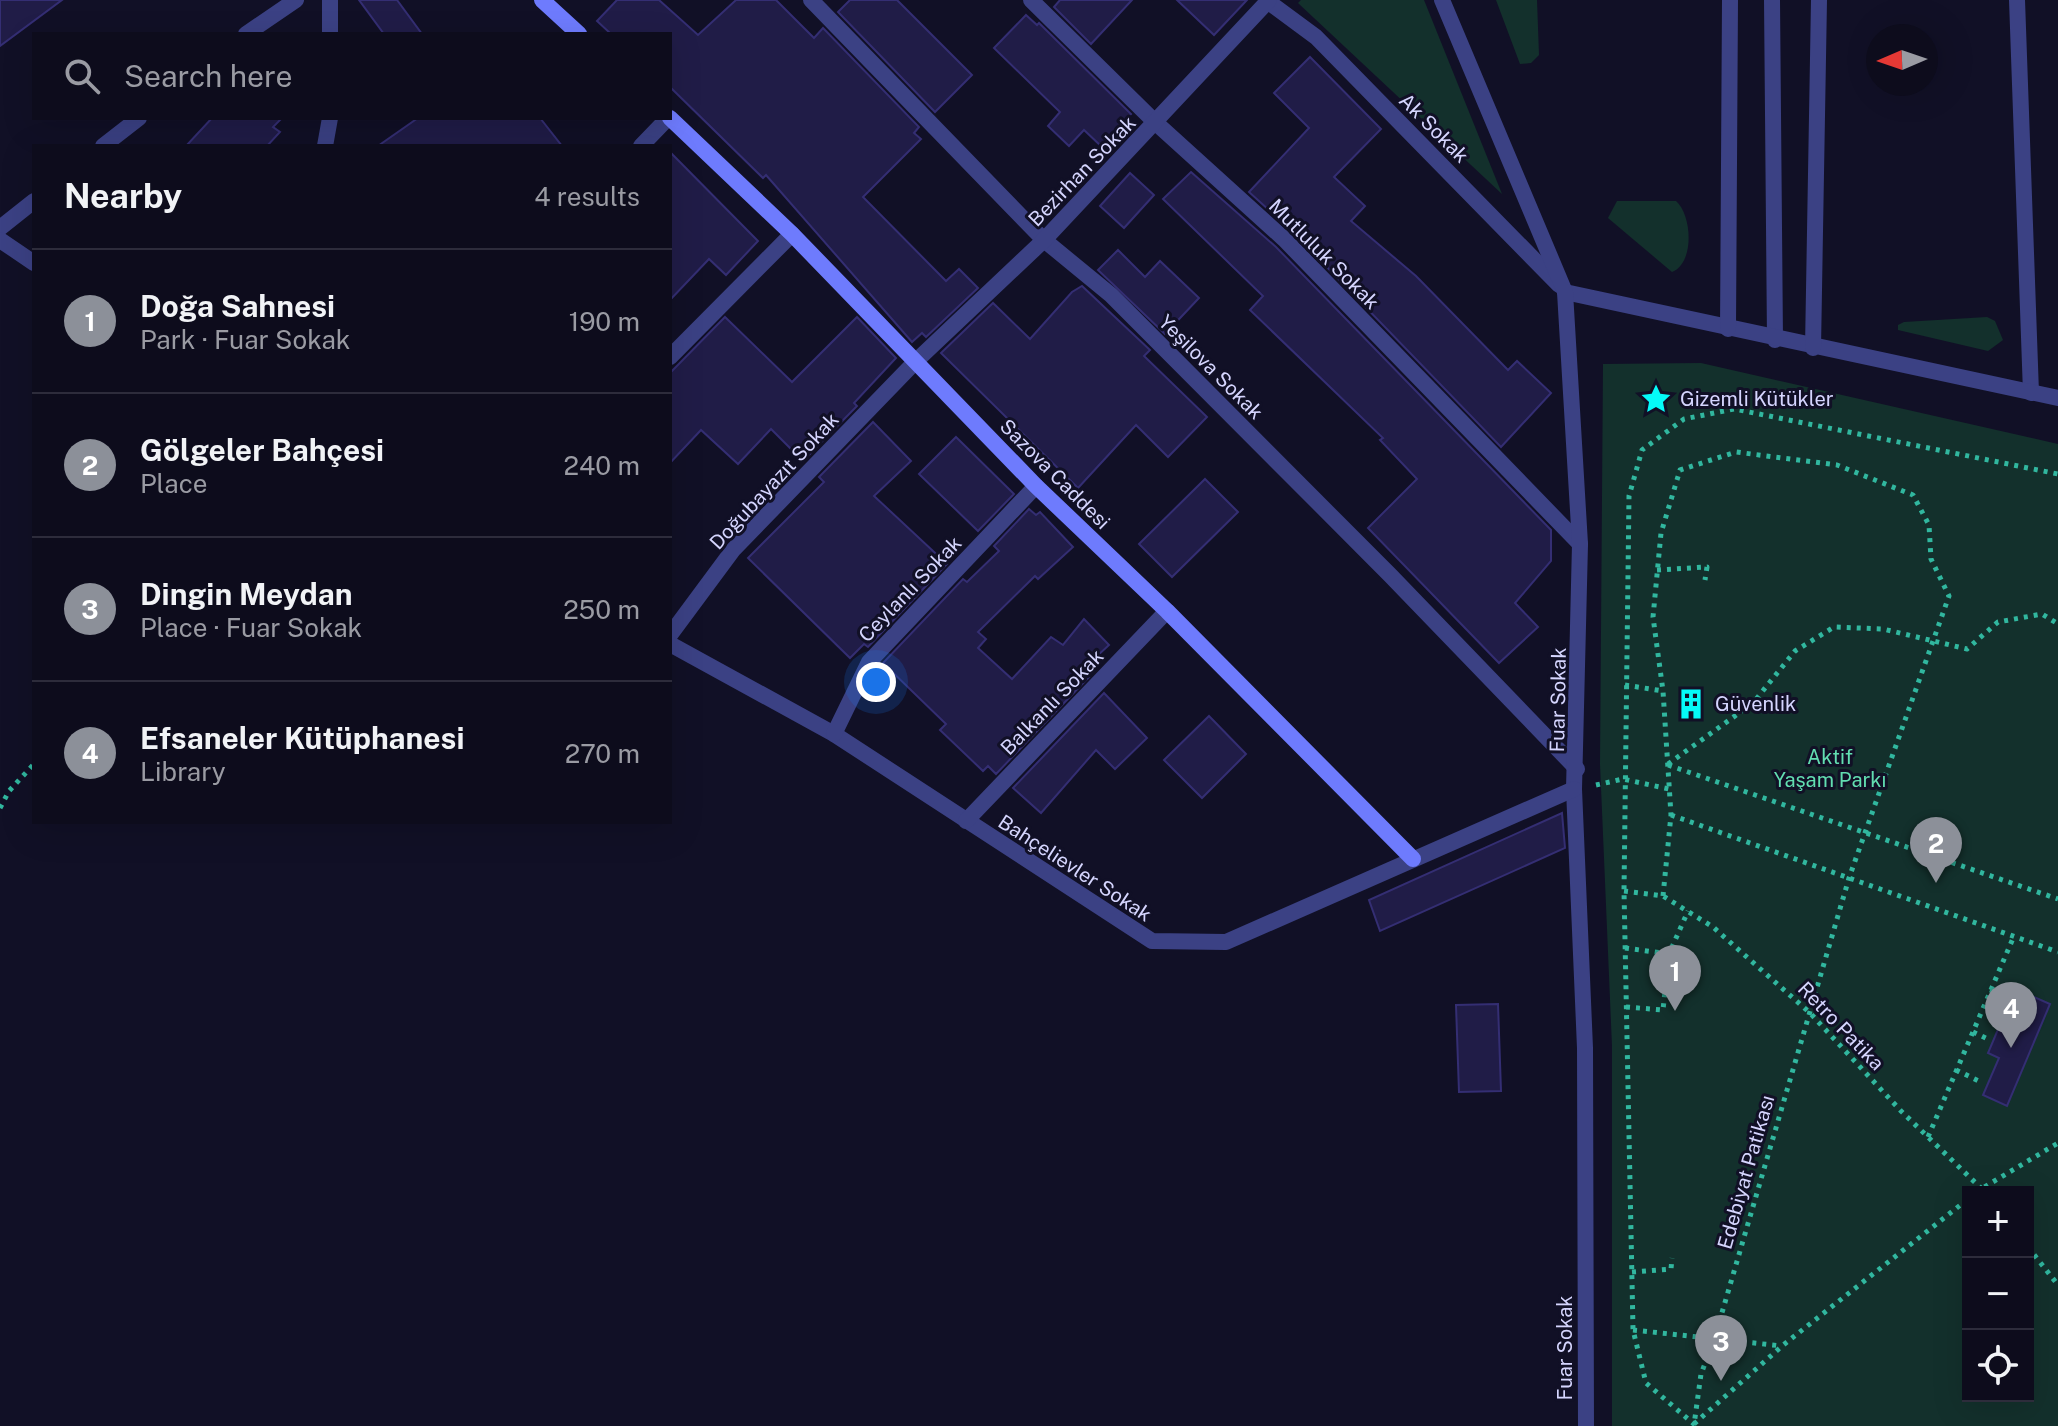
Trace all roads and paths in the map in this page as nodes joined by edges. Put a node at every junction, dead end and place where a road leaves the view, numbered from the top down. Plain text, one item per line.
1 (296, 0) edge
2 (330, 0) edge
3 (542, 0) edge
4 (811, 0) edge
5 (1031, 0) edge
6 (1442, 0) edge
7 (1730, 0) edge
8 (1772, 0) edge
9 (1819, 0) edge
10 (2017, 0) edge
11 (1268, 1) edge
12 (249, 32) edge
13 (330, 32) edge
14 (577, 32) edge
15 (136, 120) edge
16 (330, 120) edge
17 (667, 120) edge
18 (671, 120) edge
19 (1156, 123) junction
20 (106, 144) edge
21 (325, 144) edge
22 (643, 144) edge
23 (32, 203) edge
24 (0, 228) edge
25 (792, 234) junction
26 (0, 240) edge
27 (1044, 240) junction
28 (32, 262) edge
29 (1565, 292) junction
30 (1728, 329) junction
31 (1775, 340) junction
32 (1813, 348) junction
33 (672, 355) edge
34 (915, 362) junction
35 (2031, 393) junction
36 (2058, 398) edge
37 (2058, 474) edge
38 (1036, 486) junction
39 (1580, 544) junction
40 (1657, 570) junction
41 (1705, 580) dead end
42 (1167, 611) junction
43 (2058, 624) edge
44 (672, 632) edge
45 (1931, 641) junction
46 (672, 645) edge
47 (1625, 685) junction
48 (1663, 691) junction
49 (834, 734) junction
50 (1668, 765) junction
51 (32, 766) edge
52 (1577, 769) junction
53 (1623, 779) junction
54 (1574, 789) junction
55 (1669, 789) junction
56 (0, 808) edge
57 (1671, 815) junction
58 (966, 821) junction
59 (1867, 831) junction
60 (1413, 859) junction
61 (1849, 878) junction
62 (1624, 891) junction
63 (1663, 896) junction
64 (2058, 899) edge
65 (1688, 911) junction
66 (2014, 936) junction
67 (1625, 948) junction
68 (2058, 952) edge
69 (1669, 954) junction
70 (1990, 990) junction
71 (2016, 1001) dead end
72 (1626, 1007) junction
73 (1810, 1013) junction
74 (1973, 1032) junction
75 (1990, 1040) dead end
76 (1956, 1070) junction
77 (1981, 1082) dead end
78 (1928, 1137) junction
79 (2058, 1143) edge
80 (1976, 1186) edge
81 (1989, 1186) edge
82 (1962, 1204) edge
83 (2034, 1255) edge
84 (1672, 1258) dead end
85 (1632, 1272) junction
86 (2058, 1285) edge
87 (1633, 1330) junction
88 (1714, 1340) junction
89 (1782, 1346) junction
90 (1694, 1425) edge
91 (1586, 1426) edge

1 - 12 street
2 - 13 street
3 - 14 street
4 - 27 street, Yeşilova Sokak
5 - 19 street, Mutluluk Sokak
6 - 29 street, Fuar Sokak
7 - 30 street
8 - 31 street
9 - 32 street
10 - 35 street
11 - 19 street, Bezirhan Sokak
11 - 29 street, Ak Sokak
15 - 20 street
16 - 21 street
17 - 22 street
18 - 25 street, Sazova Caddesi
19 - 27 street, Bezirhan Sokak
19 - 39 street, Mutluluk Sokak
23 - 24 street
25 - 33 street
25 - 34 street, Sazova Caddesi
26 - 28 street
27 - 34 street, Bezirhan Sokak
27 - 52 street, Yeşilova Sokak
29 - 30 street
29 - 39 street, Fuar Sokak
30 - 31 street
31 - 32 street
32 - 35 street
34 - 38 street, Sazova Caddesi
34 - 44 street, Doğubayazıt Sokak
35 - 36 street
37 - 47 path
38 - 42 street, Sazova Caddesi
38 - 49 street, Ceylanlı Sokak
39 - 52 street, Fuar Sokak
40 - 41 path
40 - 45 path, Edebiyat Patikası
40 - 48 path
42 - 58 street, Balkanlı Sokak
42 - 60 street, Sazova Caddesi
43 - 45 path
45 - 50 path
45 - 59 path, Edebiyat Patikası
46 - 49 street, Bahçelievler Sokak
47 - 48 path
47 - 53 path
48 - 50 path
49 - 58 street, Bahçelievler Sokak
50 - 55 path
50 - 59 path
51 - 56 path
52 - 54 street, Fuar Sokak
53 - 55 path
53 - 62 path
54 - 60 street, Bahçelievler Sokak
54 - 91 street, Fuar Sokak
55 - 57 path
57 - 61 path
57 - 63 path
58 - 60 street, Bahçelievler Sokak
59 - 61 path, Edebiyat Patikası
59 - 64 path
61 - 66 path
61 - 73 path, Edebiyat Patikası
62 - 63 path
62 - 67 path
63 - 65 path, Retro Patika
65 - 69 path
65 - 73 path, Retro Patika
66 - 68 path
66 - 70 path
67 - 69 path
67 - 72 path
69 - 72 path
70 - 71 path
70 - 74 path
72 - 85 path
73 - 78 path, Retro Patika
73 - 88 path, Edebiyat Patikası
74 - 75 path
74 - 76 path
76 - 77 path
76 - 78 path
78 - 80 path, Retro Patika
79 - 81 path
82 - 89 path
83 - 86 path
84 - 85 path
85 - 87 path
87 - 88 path
87 - 90 path
88 - 89 path
88 - 90 path, Edebiyat Patikası
89 - 90 path

